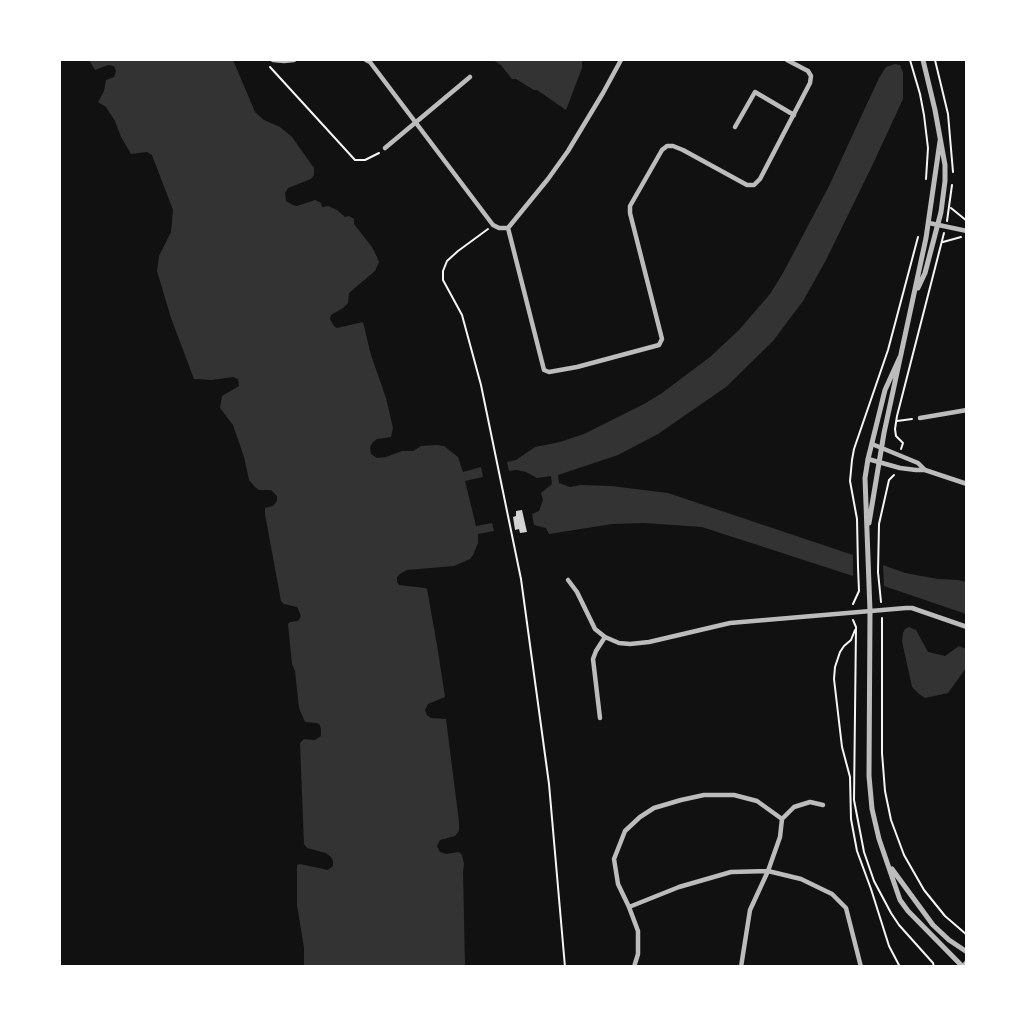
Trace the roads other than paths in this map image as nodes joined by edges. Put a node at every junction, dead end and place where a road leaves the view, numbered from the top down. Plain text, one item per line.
1 (272, 60) edge
2 (295, 60) edge
3 (366, 60) edge
4 (621, 60) edge
5 (787, 60) edge
6 (923, 60) edge
7 (470, 77) dead end
8 (794, 115) junction
9 (415, 122) junction
10 (736, 128) dead end
11 (940, 141) junction
12 (385, 148) road end
13 (929, 223) junction
14 (938, 225) junction
15 (508, 228) junction
16 (967, 233) edge
17 (915, 297) junction
18 (900, 357) junction
19 (967, 410) edge
20 (920, 418) road end
21 (871, 444) junction
22 (881, 449) junction
23 (868, 459) junction
24 (879, 462) junction
25 (925, 470) junction
26 (967, 484) edge
27 (868, 531) junction
28 (568, 580) dead end
29 (870, 611) junction
30 (967, 627) edge
31 (606, 637) junction
32 (600, 718) dead end
33 (823, 805) dead end
34 (782, 819) junction
35 (888, 863) junction
36 (768, 871) junction
37 (629, 907) junction
38 (967, 952) edge
39 (967, 962) edge
40 (634, 967) edge
41 (741, 967) edge
42 (861, 967) edge
43 (963, 967) edge

1 - 2 street
3 - 9 street
4 - 15 street
5 - 8 street
6 - 11 street
7 - 9 street
8 - 10 street
8 - 15 street
9 - 12 street
9 - 15 street
11 - 13 street
11 - 14 street
13 - 14 street
13 - 17 street
14 - 16 street
14 - 17 street
17 - 18 street
18 - 21 street
18 - 22 street
19 - 20 street
21 - 22 street
21 - 23 street
22 - 24 street
22 - 25 street
23 - 24 street
23 - 27 street
24 - 25 street
24 - 27 street
25 - 26 street
27 - 29 street
28 - 31 street
29 - 30 street
29 - 31 street
29 - 35 street
31 - 32 street
33 - 34 street
34 - 36 street
34 - 37 street
35 - 38 street
35 - 43 street
36 - 37 street
36 - 41 street
36 - 42 street
37 - 40 street
39 - 43 street

